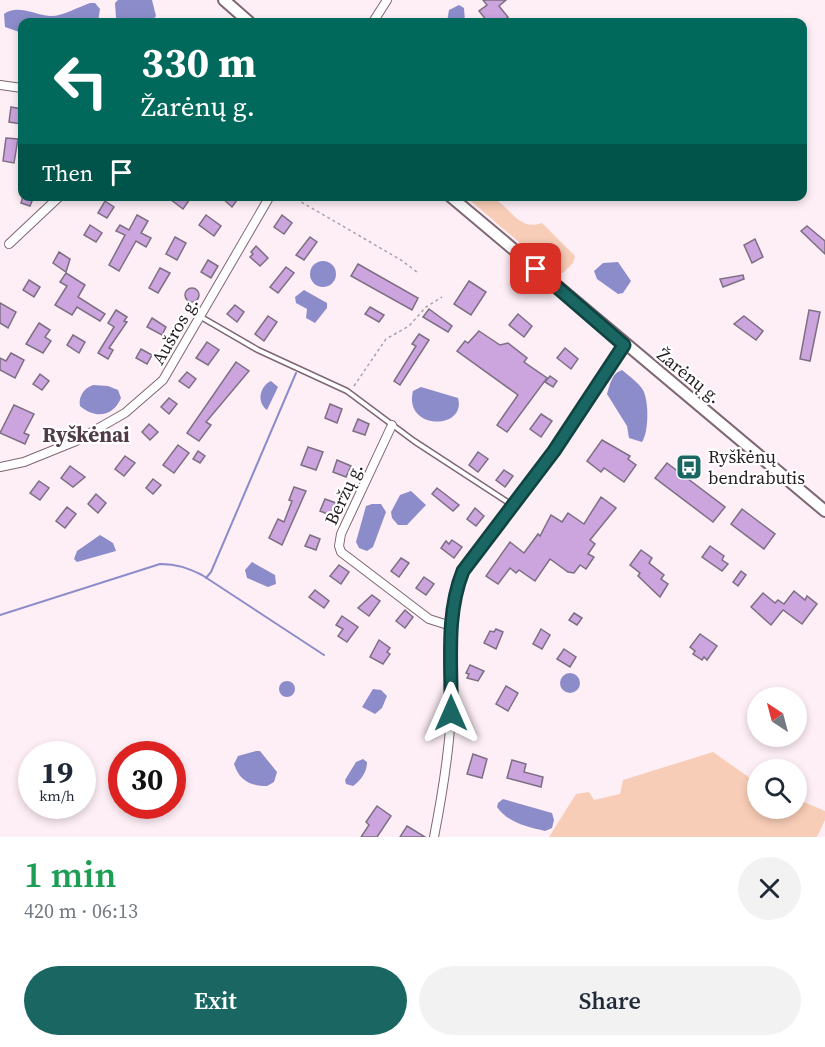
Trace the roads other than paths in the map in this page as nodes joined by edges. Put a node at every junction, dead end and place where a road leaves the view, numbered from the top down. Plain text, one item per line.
1 (224, 0) edge
2 (387, 0) edge
3 (244, 18) edge
4 (376, 18) edge
5 (0, 85) edge
6 (18, 87) edge
7 (55, 201) edge
8 (267, 201) edge
9 (456, 201) edge
10 (9, 244) dead end
11 (200, 316) junction
12 (624, 345) junction
13 (392, 425) junction
14 (0, 466) edge
15 (514, 506) junction
16 (825, 511) edge
17 (451, 626) junction
18 (434, 837) edge

1 - 3 main road
2 - 4 street
5 - 6 street
7 - 10 street
8 - 11 street, Aušros g.
9 - 12 main road, Žarėnų g.
11 - 13 lane
11 - 14 street, Aušros g.
12 - 15 street
12 - 16 main road, Žarėnų g.
13 - 15 lane
13 - 17 street, Beržų g.
15 - 17 street
17 - 18 street

